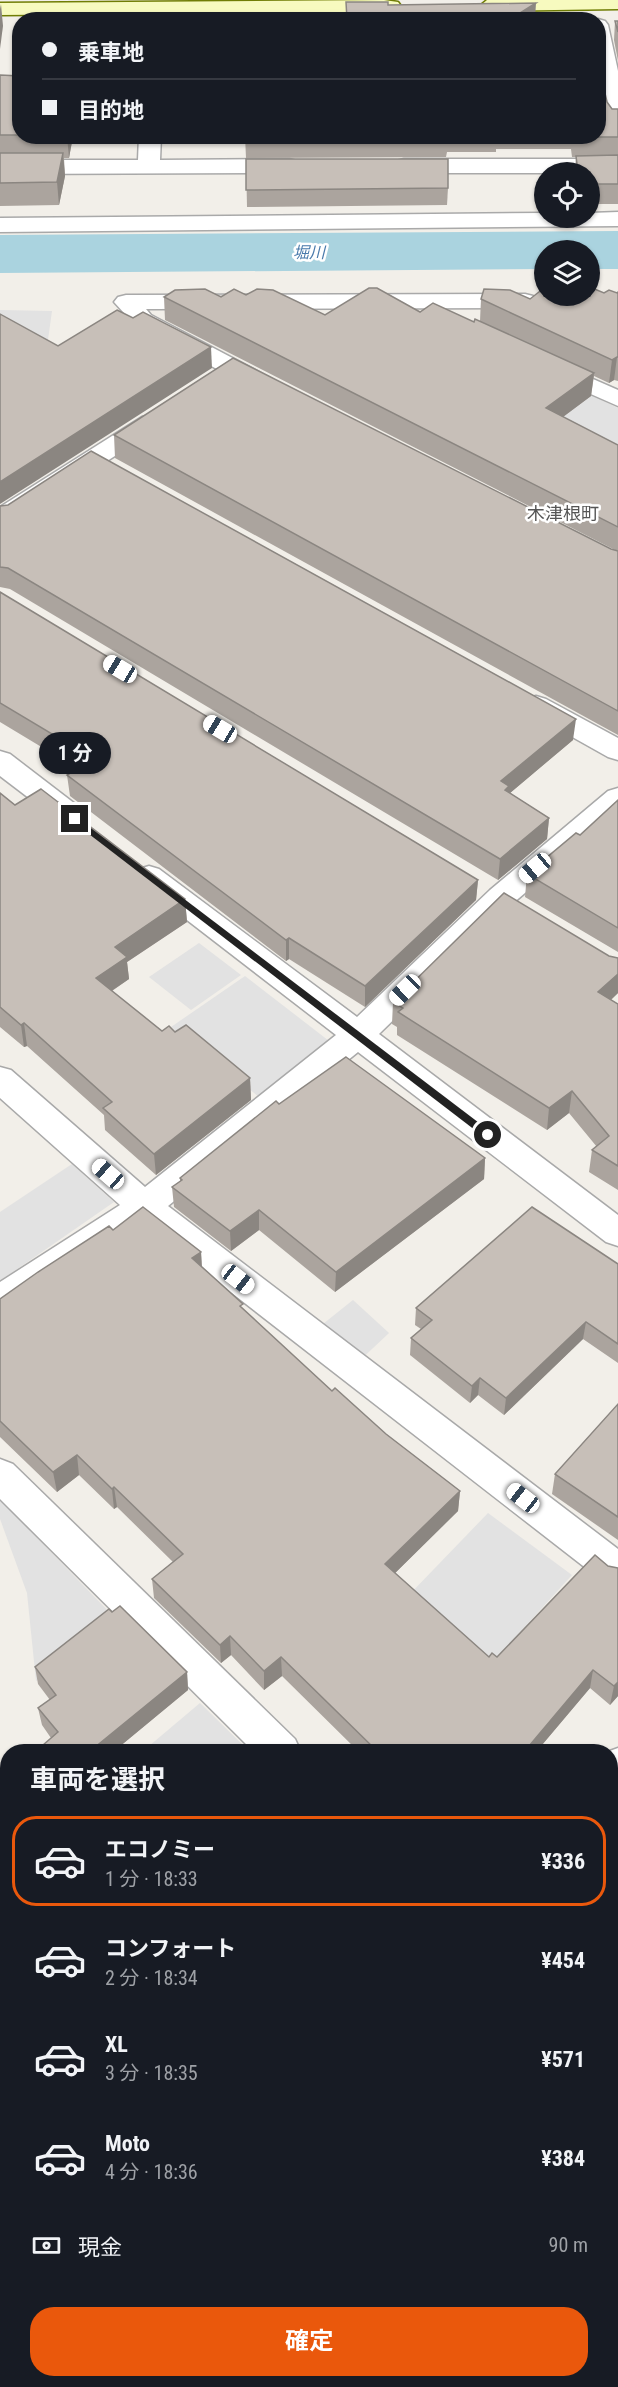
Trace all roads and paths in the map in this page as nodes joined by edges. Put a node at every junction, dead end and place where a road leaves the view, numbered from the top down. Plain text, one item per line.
1 (618, 3) edge
2 (477, 5) edge
3 (406, 6) edge
4 (0, 9) edge
5 (95, 12) edge
6 (220, 12) edge
7 (596, 12) edge
8 (606, 63) edge
9 (618, 121) edge
10 (149, 144) edge
11 (148, 166) junction
12 (313, 166) edge
13 (383, 166) edge
14 (618, 166) edge
15 (0, 167) edge
16 (618, 219) edge
17 (0, 225) edge
18 (429, 301) junction
19 (534, 301) edge
20 (459, 324) edge
21 (533, 359) edge
22 (285, 395) edge
23 (618, 399) edge
24 (174, 407) edge
25 (0, 518) edge
26 (513, 692) edge
27 (618, 750) edge
28 (0, 761) edge
29 (618, 798) edge
30 (94, 834) edge
31 (122, 855) edge
32 (357, 1036) junction
33 (0, 1079) edge
34 (144, 1206) junction
35 (618, 1233) edge
36 (0, 1300) edge
37 (0, 1475) edge
38 (618, 1571) edge
39 (273, 1744) edge

1 - 7 main road
2 - 7 main road
3 - 6 main road
4 - 5 main road
8 - 9 street
10 - 11 street
11 - 12 street
11 - 15 street
13 - 14 street
16 - 17 street
18 - 19 street
18 - 20 street
18 - 22 street
21 - 23 street
24 - 25 street
26 - 27 street
28 - 30 street
29 - 32 street
31 - 32 street
32 - 34 street
32 - 35 street
33 - 34 street
34 - 36 street
34 - 38 street
37 - 39 street

